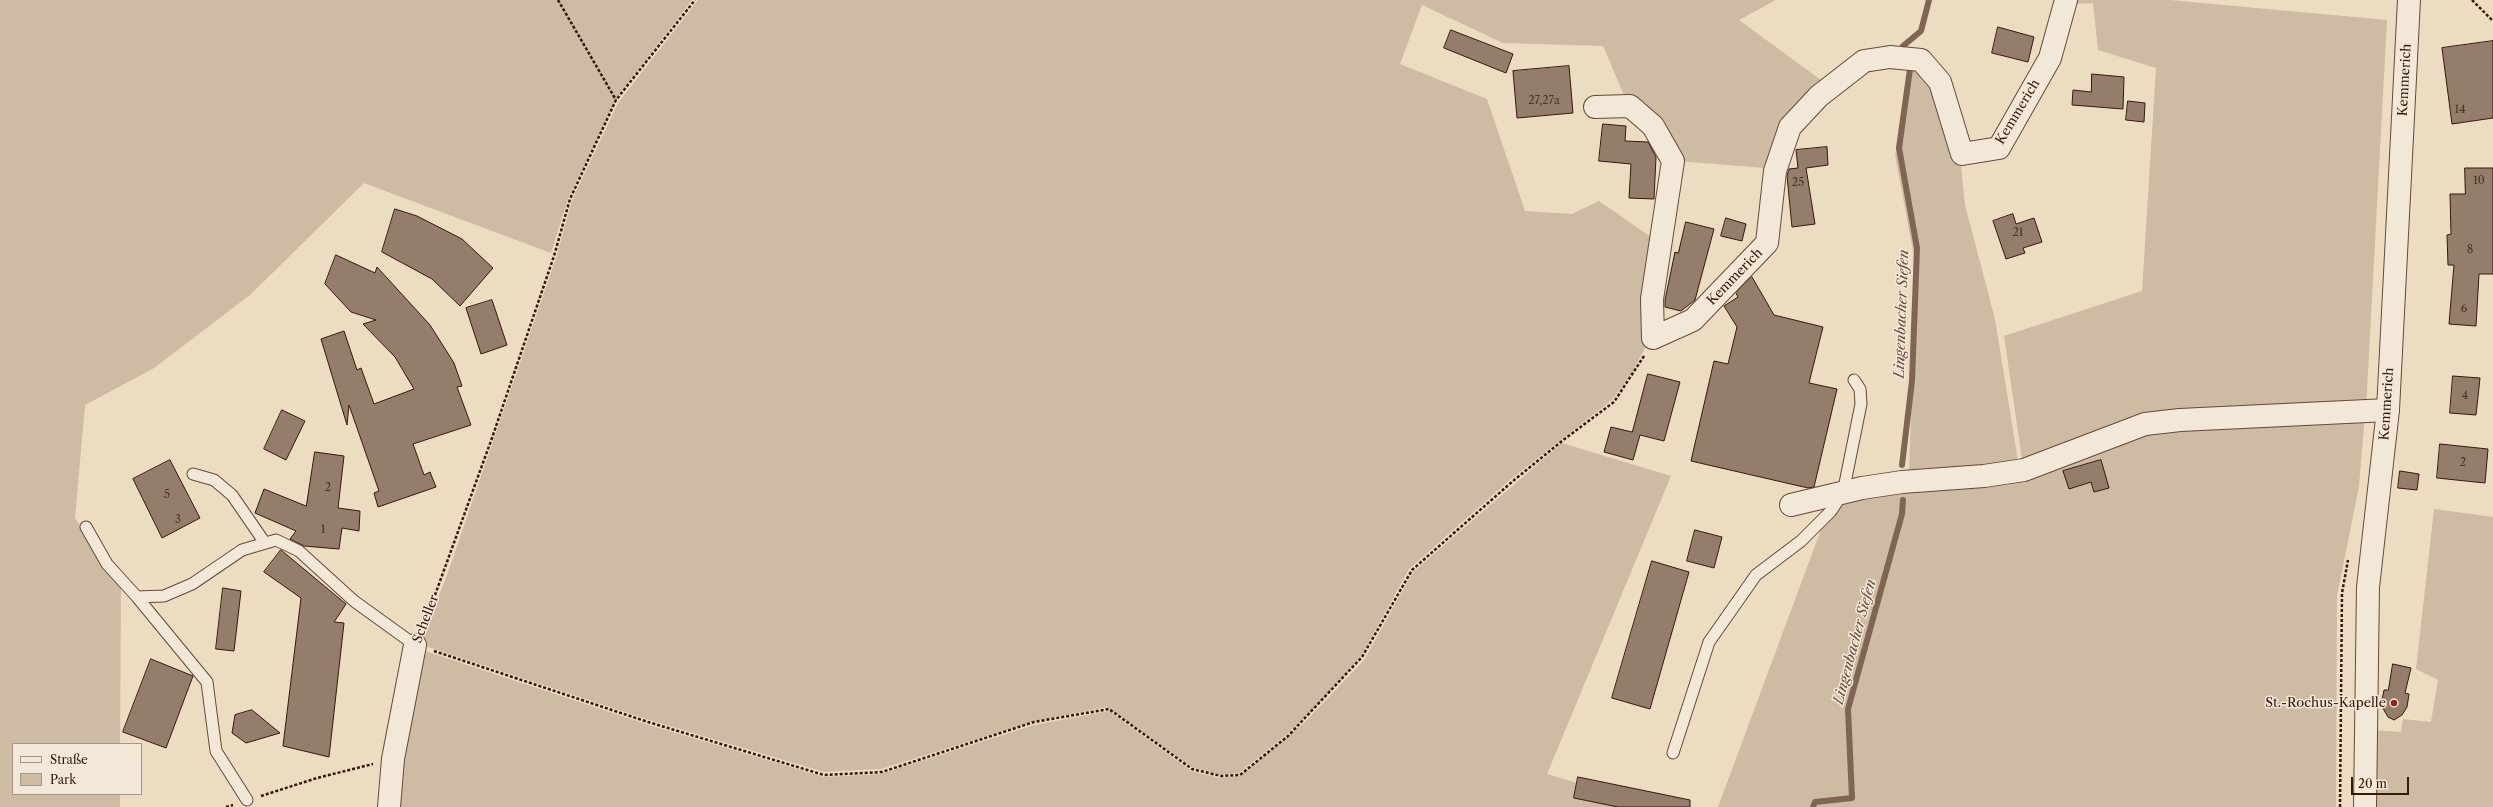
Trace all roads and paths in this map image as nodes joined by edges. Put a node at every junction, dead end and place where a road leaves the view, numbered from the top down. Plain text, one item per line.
1 (558, 0) edge
2 (695, 0) edge
3 (2066, 0) edge
4 (2409, 0) edge
5 (2472, 0) edge
6 (2493, 22) edge
7 (616, 100) junction
8 (1595, 107) dead end
9 (1653, 338) junction
10 (1854, 380) dead end
11 (2388, 410) junction
12 (193, 474) dead end
13 (1843, 493) junction
14 (1791, 505) dead end
15 (86, 527) dead end
16 (265, 543) junction
17 (138, 597) junction
18 (415, 646) junction
19 (1673, 753) dead end
20 (393, 759) junction
21 (246, 800) junction
22 (226, 807) edge
23 (389, 807) edge
24 (2365, 807) edge

1 - 7 path
2 - 7 path, Scheller
3 - 9 street, Kemmerich
4 - 11 street, Kemmerich
5 - 6 path
7 - 18 path, Scheller
8 - 9 street
9 - 18 path
10 - 13 lane
11 - 13 street
11 - 24 street, Kemmerich
12 - 16 lane
13 - 14 street
13 - 19 lane
15 - 17 lane
16 - 17 lane
16 - 18 lane
17 - 21 lane
18 - 20 street, Scheller
20 - 21 path
20 - 23 street, Scheller
21 - 22 path

